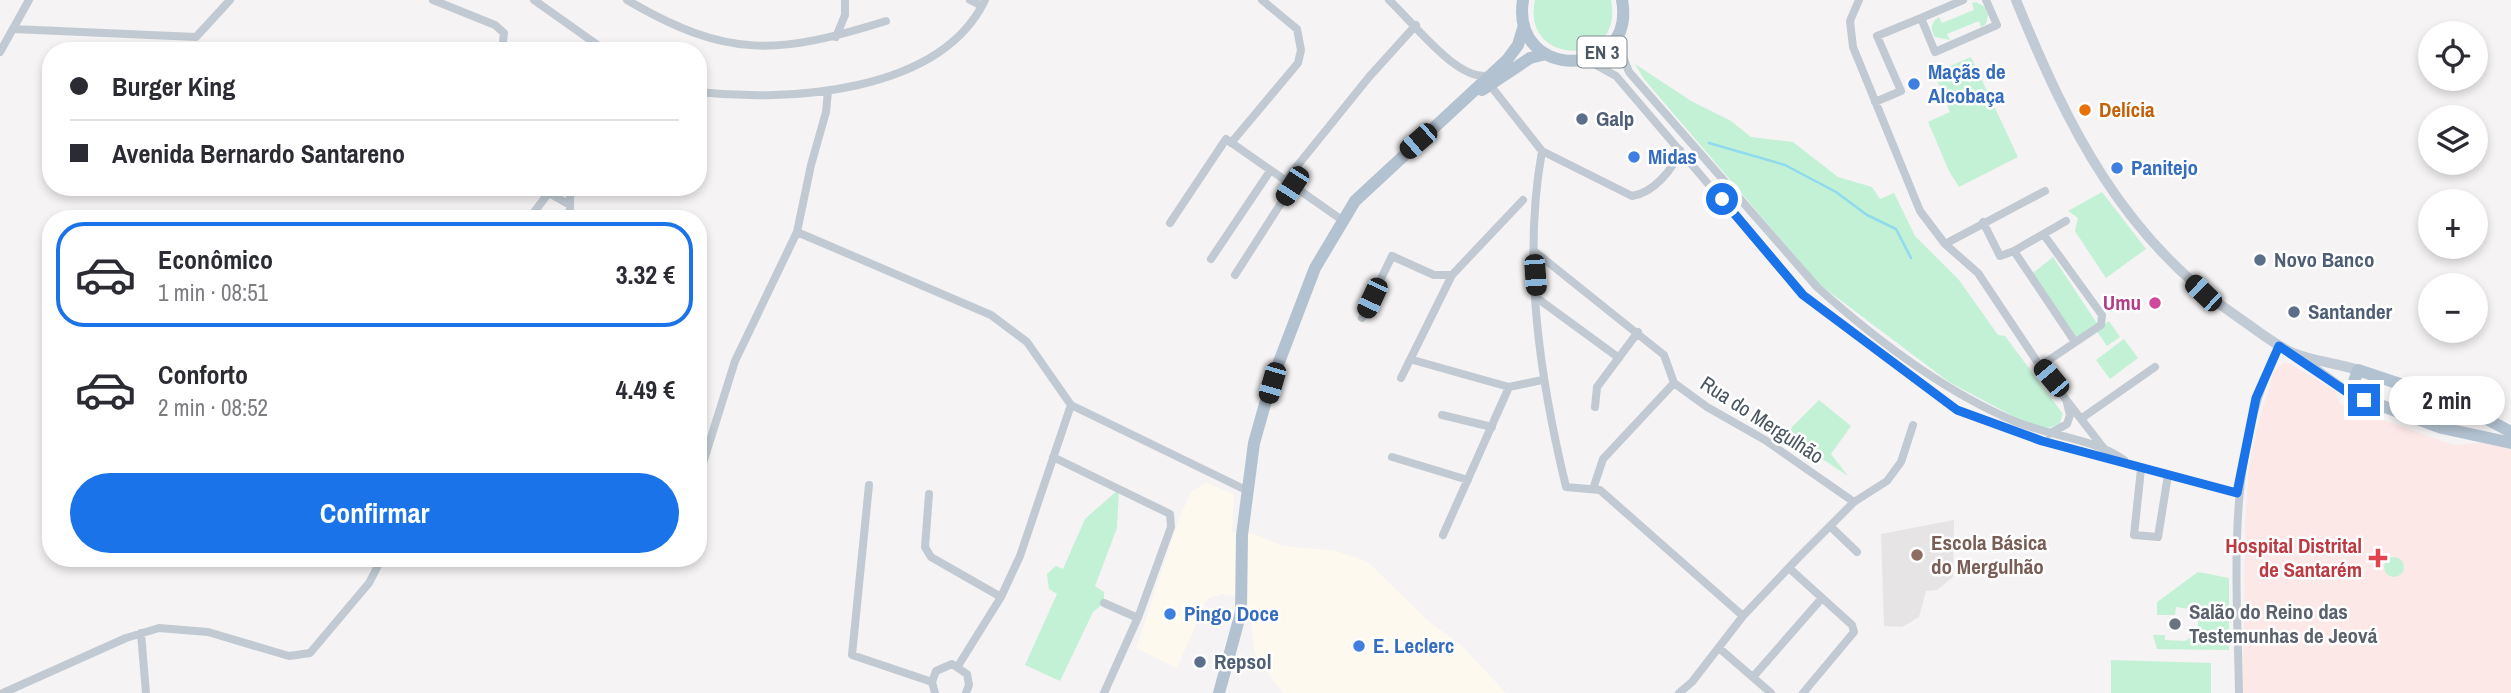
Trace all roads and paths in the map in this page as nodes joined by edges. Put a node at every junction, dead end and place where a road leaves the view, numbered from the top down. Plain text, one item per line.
1 (29, 0) edge
2 (230, 0) edge
3 (433, 0) edge
4 (534, 0) edge
5 (627, 0) edge
6 (845, 0) edge
7 (970, 0) edge
8 (1262, 0) edge
9 (1389, 0) edge
10 (1523, 0) edge
11 (1622, 0) edge
12 (1859, 0) edge
13 (1963, 0) edge
14 (1986, 0) edge
15 (2016, 0) edge
16 (984, 3) edge
17 (1920, 18) junction
18 (886, 21) dead end
19 (1416, 25) junction
20 (1524, 25) junction
21 (13, 29) junction
22 (836, 37) junction
23 (1616, 38) junction
24 (503, 42) edge
25 (593, 42) edge
26 (0, 52) edge
27 (1546, 54) junction
28 (1587, 60) junction
29 (1490, 80) junction
30 (828, 91) junction
31 (707, 93) edge
32 (1875, 102) junction
33 (1231, 143) junction
34 (1680, 150) junction
35 (1542, 151) junction
36 (1693, 165) junction
37 (1270, 171) junction
38 (1666, 174) junction
39 (1289, 184) junction
40 (2045, 191) dead end
41 (546, 196) edge
42 (559, 196) edge
43 (570, 196) edge
44 (1523, 200) dead end
45 (570, 205) junction
46 (536, 210) edge
47 (570, 210) edge
48 (1342, 220) junction
49 (2066, 221) dead end
50 (1983, 222) junction
51 (1170, 223) dead end
52 (797, 232) junction
53 (2044, 235) junction
54 (1945, 244) junction
55 (1534, 251) junction
56 (2014, 251) junction
57 (1211, 259) dead end
58 (1235, 275) dead end
59 (1452, 275) junction
60 (1537, 298) junction
61 (1362, 318) dead end
62 (1637, 332) junction
63 (2075, 342) junction
64 (2279, 346) junction
65 (2294, 353) junction
66 (1619, 358) junction
67 (1413, 360) junction
68 (2040, 366) junction
69 (2155, 367) dead end
70 (2358, 370) junction
71 (1401, 378) dead end
72 (1542, 380) junction
73 (1674, 383) junction
74 (1509, 387) junction
75 (2350, 394) junction
76 (2066, 400) junction
77 (1071, 405) junction
78 (2462, 406) junction
79 (1595, 407) dead end
80 (1441, 415) dead end
81 (2082, 418) junction
82 (1913, 425) dead end
83 (1492, 427) junction
84 (2442, 428) junction
85 (2511, 432) edge
86 (2049, 433) junction
87 (2511, 443) edge
88 (707, 450) edge
89 (2105, 450) junction
90 (1054, 457) junction
91 (1392, 457) dead end
92 (2129, 464) junction
93 (2141, 468) junction
94 (2168, 475) junction
95 (1468, 480) junction
96 (869, 485) dead end
97 (1592, 489) junction
98 (1248, 491) junction
99 (2237, 493) junction
100 (929, 494) dead end
101 (1854, 502) junction
102 (1830, 526) junction
103 (1443, 534) dead end
104 (1857, 552) dead end
105 (377, 567) edge
106 (1789, 568) junction
107 (1001, 597) junction
108 (1822, 598) junction
109 (1104, 603) dead end
110 (1743, 616) junction
111 (1138, 618) junction
112 (141, 633) junction
113 (1719, 648) junction
114 (958, 666) junction
115 (1753, 677) junction
116 (932, 682) junction
117 (968, 692) edge
118 (3, 693) edge
119 (146, 693) edge
120 (935, 693) edge
121 (1104, 693) edge
122 (1219, 693) edge
123 (1679, 693) edge
124 (1771, 693) edge
125 (1803, 693) edge
126 (2239, 693) edge

1 - 21 street
2 - 21 street
3 - 24 street
4 - 25 street
5 - 22 street
6 - 22 street
7 - 16 street
8 - 33 street
9 - 19 street
10 - 20 main road, EN 3
11 - 23 main road, EN 3
12 - 32 street
13 - 17 street
14 - 17 street
15 - 64 main road
16 - 30 street
17 - 32 street
18 - 22 street
19 - 29 street
19 - 39 street
20 - 27 main road, EN 3
20 - 29 main road, EN 3
21 - 26 street
23 - 28 main road, EN 3
23 - 86 street
27 - 28 main road, EN 3
27 - 29 main road, EN 3
28 - 34 street
29 - 35 street
29 - 48 main road, EN 3
30 - 31 street
30 - 52 street
32 - 54 street
33 - 37 street
33 - 51 street
34 - 36 street
34 - 38 street
35 - 38 street
35 - 55 street
36 - 38 street
36 - 92 street
37 - 39 street
37 - 57 street
39 - 48 street
39 - 58 street
40 - 50 street
41 - 46 street
42 - 45 street
43 - 45 street
44 - 59 street
45 - 47 street
48 - 98 main road, EN 3
49 - 53 street
50 - 54 street
50 - 56 street
52 - 77 street
52 - 88 street
53 - 56 street
53 - 63 street
54 - 68 street
55 - 60 street
55 - 62 street, Rua do Mergulhão
56 - 63 street
59 - 61 street
59 - 67 street
60 - 66 street
60 - 72 street
62 - 66 street
62 - 73 street, Rua do Mergulhão
63 - 68 street
64 - 65 main road
64 - 99 street
65 - 70 main road
65 - 75 main road
66 - 79 street
67 - 71 street
67 - 74 street
68 - 76 street
69 - 81 street
70 - 75 main road
70 - 78 main road
72 - 74 street
72 - 97 street
73 - 97 street
73 - 101 street, Rua do Mergulhão
74 - 83 street
75 - 84 main road
76 - 81 street
76 - 86 street
77 - 90 street
77 - 98 street
78 - 84 main road
78 - 85 main road
80 - 83 street
81 - 89 street
82 - 101 street
83 - 95 street
84 - 87 main road
86 - 89 street
89 - 92 street
90 - 107 street
90 - 111 street
91 - 95 street
92 - 93 street
93 - 94 street
93 - 94 street
94 - 99 street
95 - 103 street
96 - 116 street
97 - 110 street
98 - 122 main road, EN 3
99 - 126 street
100 - 107 street
101 - 102 street
102 - 104 street
102 - 106 street
105 - 112 street
106 - 108 street
106 - 110 street
107 - 114 street
108 - 115 street
108 - 125 street
109 - 111 street
110 - 113 street
111 - 121 street
112 - 118 street
112 - 119 street
113 - 115 street
113 - 123 street
114 - 116 street
114 - 117 street
115 - 124 street
116 - 120 street

